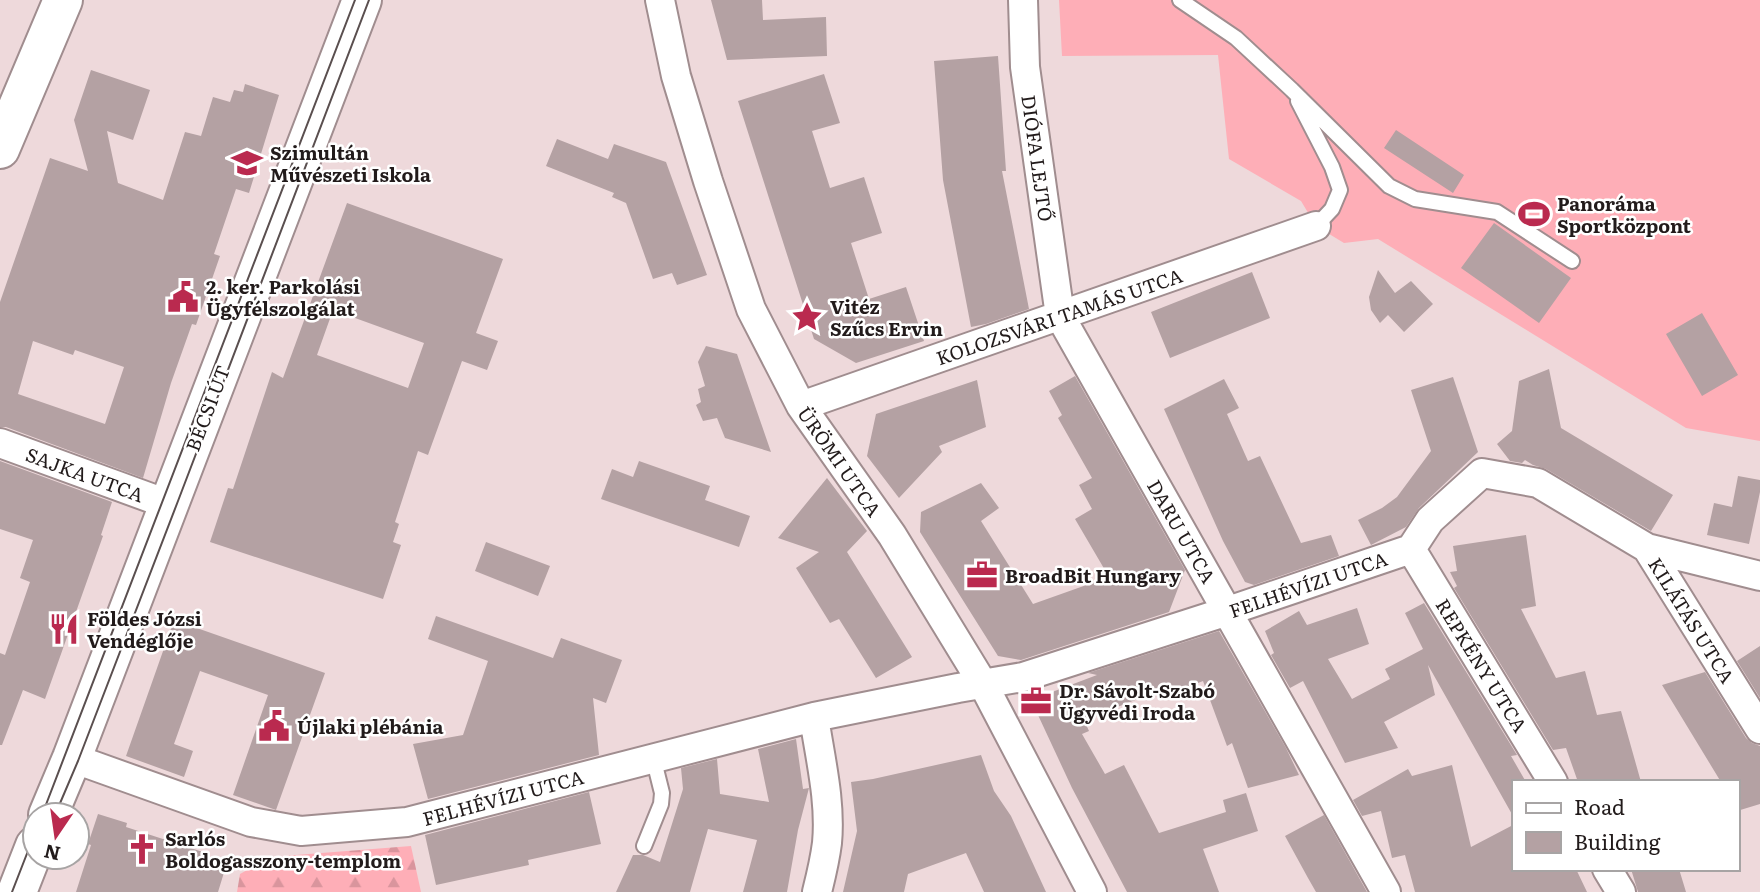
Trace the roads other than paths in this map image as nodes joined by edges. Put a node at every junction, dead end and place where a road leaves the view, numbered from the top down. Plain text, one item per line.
1 (63, 0) edge
2 (362, 0) edge
3 (660, 0) edge
4 (1023, 0) edge
5 (1180, 0) edge
6 (1292, 90) junction
7 (0, 149) edge
8 (1316, 226) joint
9 (1572, 261) dead end
10 (1060, 316) junction
11 (801, 406) junction
12 (0, 443) edge
13 (170, 505) junction
14 (1647, 548) junction
15 (1411, 549) junction
16 (1760, 576) edge
17 (1228, 611) junction
18 (983, 684) junction
19 (814, 717) junction
20 (1760, 729) edge
21 (653, 757) junction
22 (72, 758) junction
23 (1552, 780) edge
24 (54, 801) edge
25 (644, 846) dead end
26 (25, 871) edge
27 (1608, 871) edge
28 (17, 892) edge
29 (817, 892) edge
30 (1092, 892) edge
31 (1386, 892) edge
32 (1621, 892) edge

1 - 7 street
2 - 13 street, BÉCSI ÚT
3 - 11 street, ÜRÖMI UTCA
4 - 10 street, DIÓFA LEJTŐ
5 - 6 lane
6 - 8 lane
6 - 9 lane
8 - 10 street, KOLOZSVÁRI TAMÁS UTCA
10 - 11 street, KOLOZSVÁRI TAMÁS UTCA
10 - 17 street, DARU UTCA
11 - 18 street, ÜRÖMI UTCA
12 - 13 street, SAJKA UTCA
13 - 22 street, BÉCSI ÚT
14 - 15 street, FELHÉVÍZI UTCA
14 - 16 street, FELHÉVÍZI UTCA
14 - 20 street, KILÁTÁS UTCA
15 - 17 street, FELHÉVÍZI UTCA
15 - 23 street, REPKÉNY UTCA
17 - 18 street, FELHÉVÍZI UTCA
17 - 31 street, DARU UTCA
18 - 19 street, FELHÉVÍZI UTCA
18 - 30 street, ÜRÖMI UTCA
19 - 21 street, FELHÉVÍZI UTCA
19 - 29 street
21 - 22 street, FELHÉVÍZI UTCA
21 - 25 lane
22 - 24 street, BÉCSI ÚT
26 - 28 street
27 - 32 street

